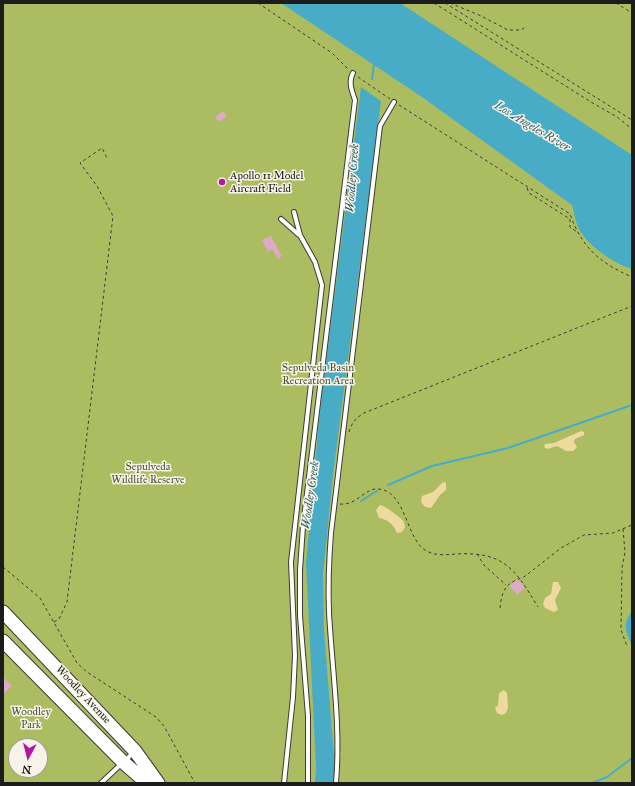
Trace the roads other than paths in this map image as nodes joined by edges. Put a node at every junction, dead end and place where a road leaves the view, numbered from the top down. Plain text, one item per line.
1 (353, 73) road end
2 (394, 102) road end
3 (294, 212) dead end
4 (281, 219) dead end
5 (300, 235) junction
6 (3, 612) edge
7 (3, 641) edge
8 (135, 751) junction
9 (123, 762) junction
10 (101, 783) edge
11 (147, 783) edge
12 (158, 783) edge
13 (284, 783) edge
14 (308, 783) edge
15 (336, 783) edge

1 - 14 lane
2 - 15 lane
3 - 5 lane
4 - 5 lane
5 - 13 lane
6 - 8 main road, Woodley Avenue
7 - 9 main road, Woodley Avenue
8 - 9 lane
8 - 12 main road, Woodley Avenue
9 - 10 lane
9 - 11 main road, Woodley Avenue

